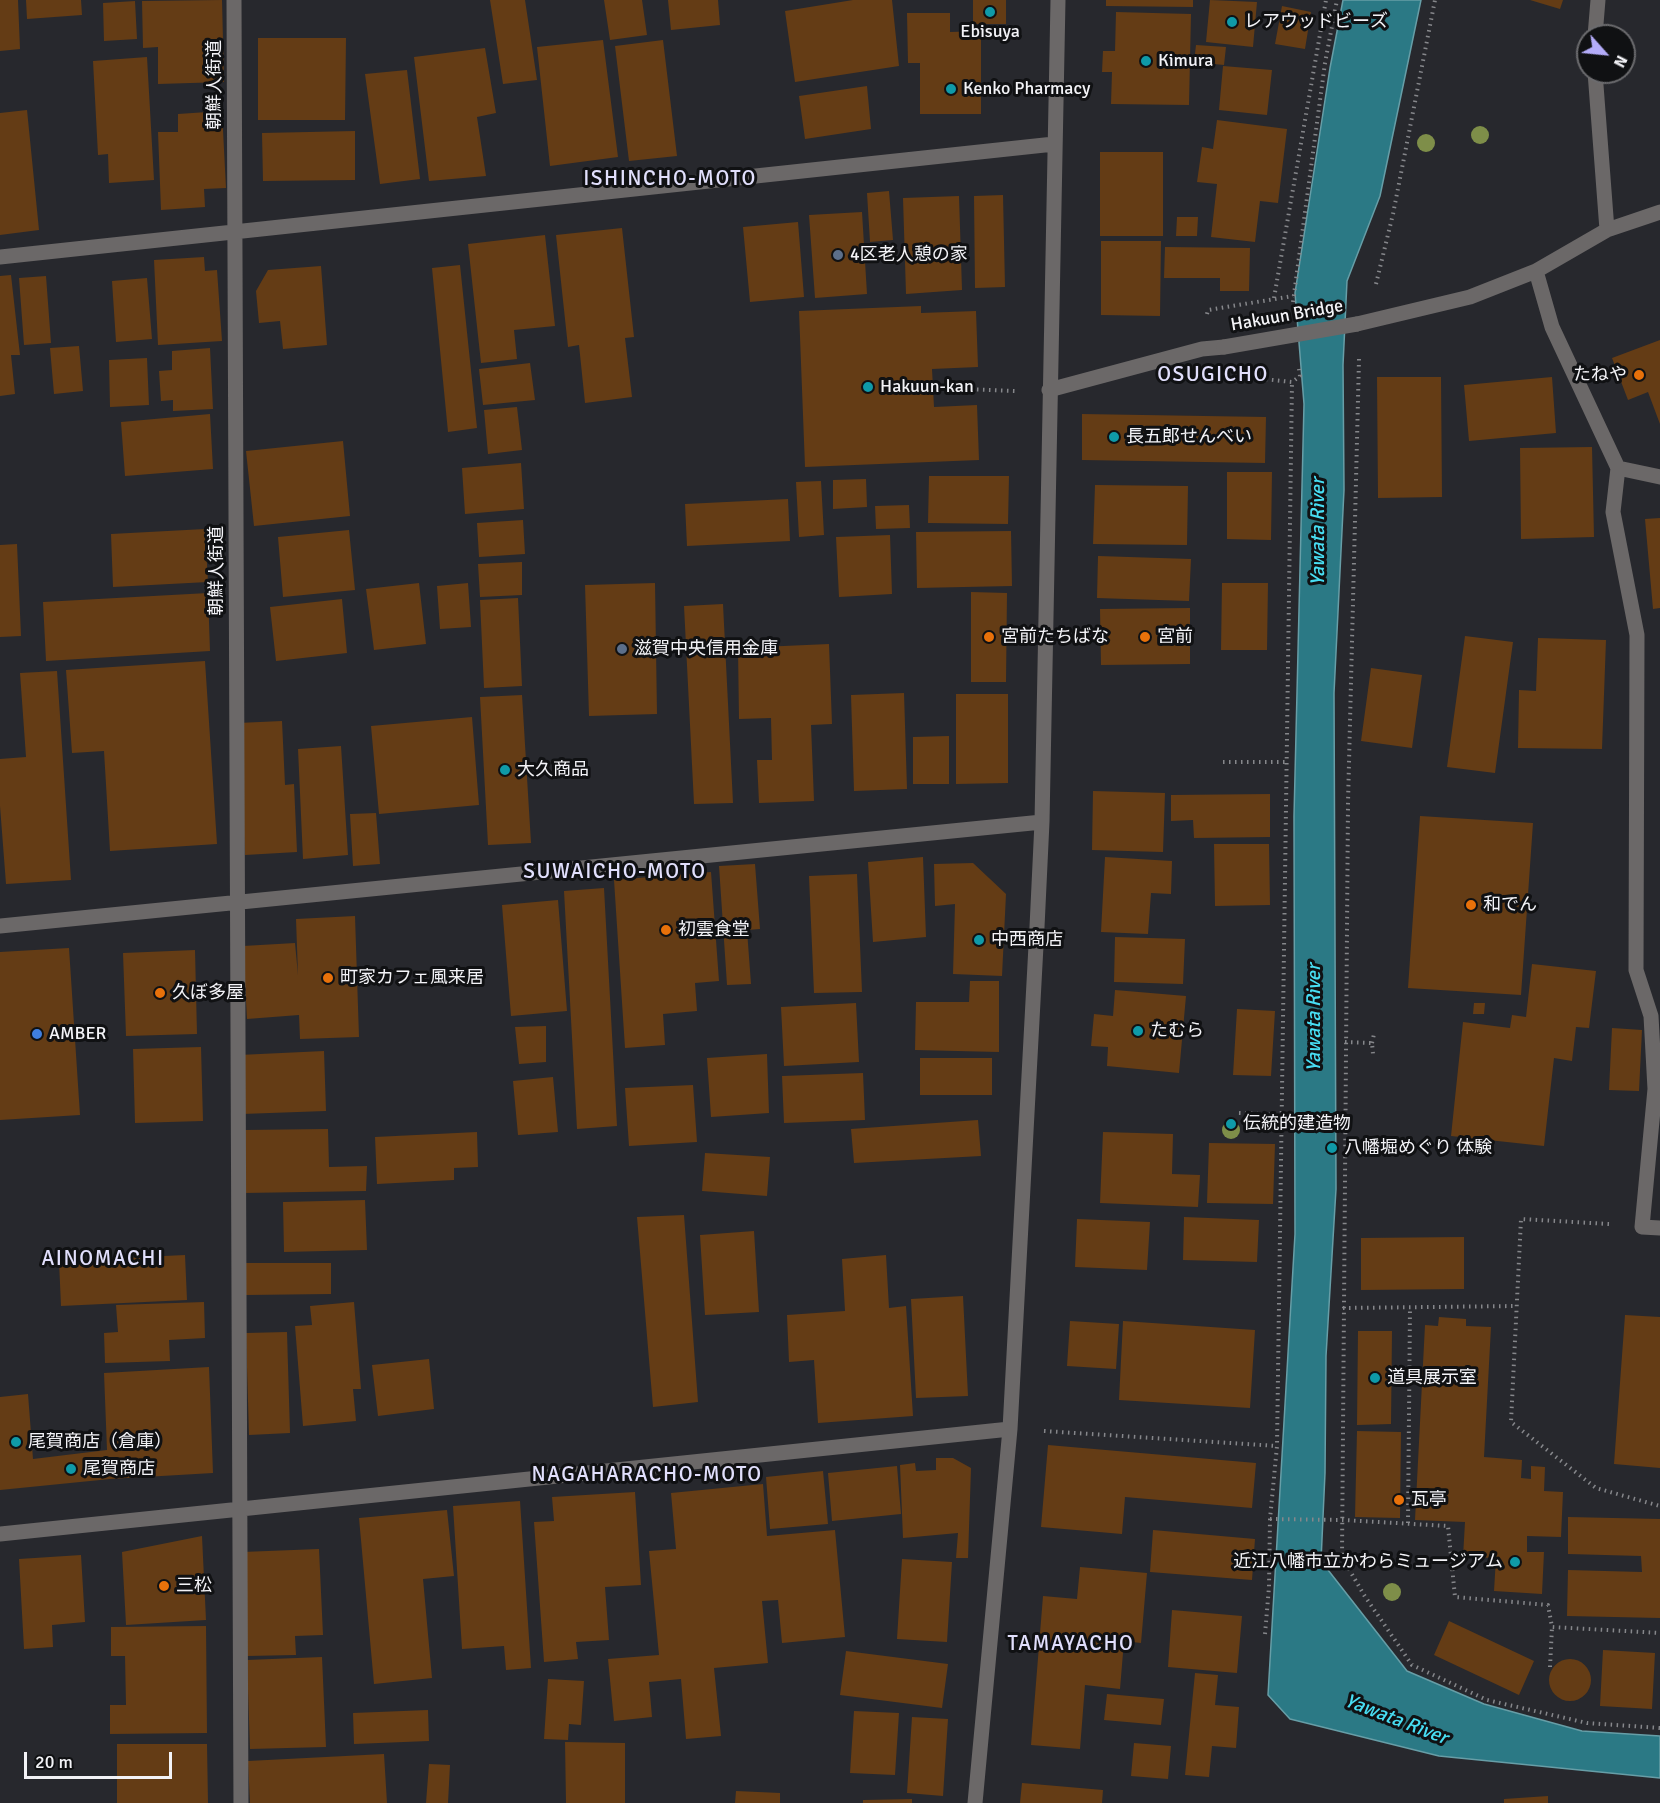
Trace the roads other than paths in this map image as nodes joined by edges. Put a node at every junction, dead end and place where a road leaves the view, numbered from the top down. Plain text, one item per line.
1 (234, 0) edge
2 (1058, 0) edge
3 (1598, 0) edge
4 (1595, 24) edge
5 (1596, 84) edge
6 (1054, 144) junction
7 (1660, 212) edge
8 (1607, 230) junction
9 (235, 232) junction
10 (0, 257) edge
11 (1536, 271) junction
12 (1049, 390) junction
13 (1618, 468) junction
14 (1660, 477) edge
15 (1042, 822) junction
16 (238, 903) junction
17 (0, 926) edge
18 (1658, 1088) edge
19 (1660, 1228) edge
20 (1010, 1429) junction
21 (239, 1509) junction
22 (0, 1534) edge
23 (241, 1803) edge
24 (975, 1803) edge

1 - 9 street, 朝鮮人街道
2 - 6 street
3 - 4 street
5 - 8 street
6 - 9 street
6 - 12 street
7 - 8 street, Hakuun Bridge
8 - 11 street, Hakuun Bridge
9 - 10 street
9 - 16 street, 朝鮮人街道
11 - 12 street, Hakuun Bridge, bridge
11 - 13 street
12 - 15 street
13 - 14 street
13 - 18 street
15 - 16 street
15 - 20 street
16 - 17 street
16 - 21 street, 朝鮮人街道
18 - 19 street
20 - 21 street
20 - 24 street
21 - 22 street
21 - 23 street, 朝鮮人街道

